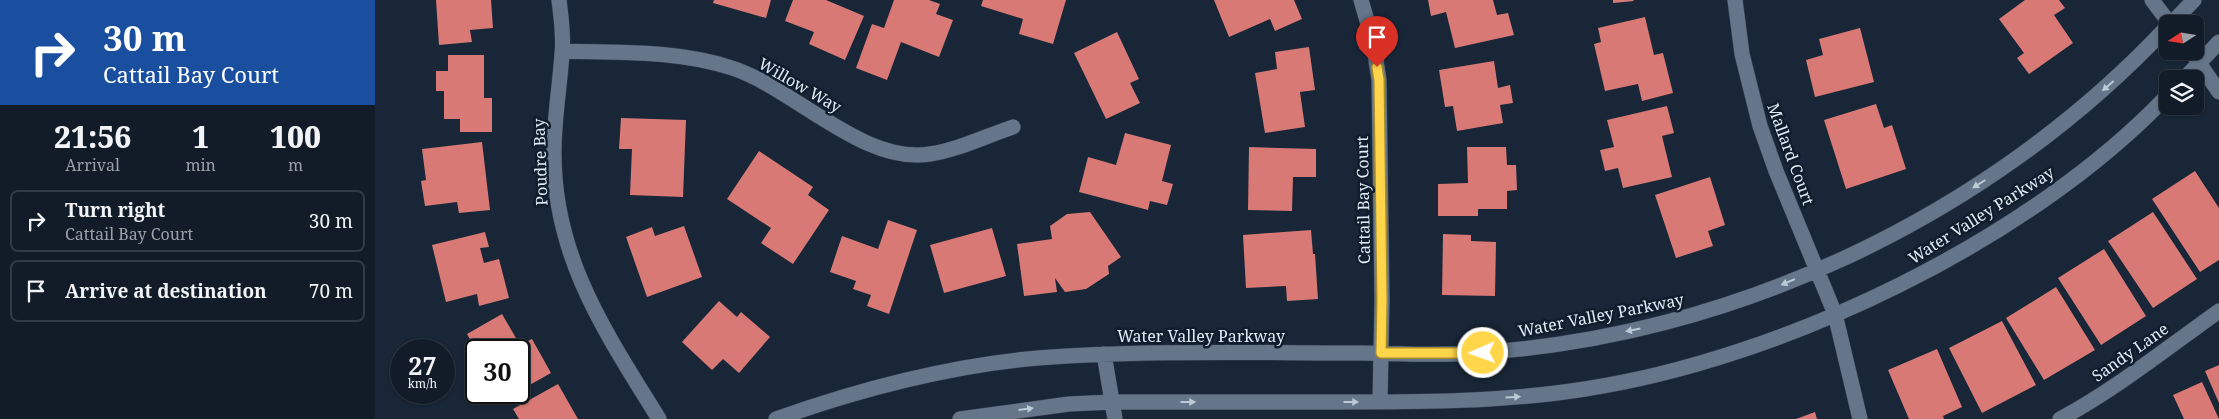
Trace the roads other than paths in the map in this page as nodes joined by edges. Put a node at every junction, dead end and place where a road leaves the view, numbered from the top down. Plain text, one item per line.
1 (559, 0) edge
2 (1361, 0) edge
3 (1735, 0) edge
4 (2152, 0) edge
5 (2194, 0) edge
6 (2163, 15) edge
7 (2179, 15) edge
8 (2159, 36) edge
9 (2219, 42) edge
10 (563, 51) junction
11 (2204, 51) edge
12 (2197, 60) edge
13 (2219, 92) edge
14 (2159, 103) edge
15 (1013, 127) dead end
16 (1818, 270) junction
17 (2219, 311) edge
18 (1835, 314) junction
19 (1381, 353) junction
20 (1104, 354) junction
21 (1112, 402) junction
22 (1380, 402) junction
23 (659, 419) edge
24 (776, 419) edge
25 (961, 419) edge
26 (1115, 419) edge
27 (1860, 419) edge
28 (2059, 419) edge

1 - 10 street, Poudre Bay
2 - 19 street, Cattail Bay Court
3 - 16 street, Mallard Court
4 - 6 street
5 - 7 street
8 -> 16 street, Water Valley Parkway
9 - 11 street
10 - 15 street, Willow Way
10 - 23 street, Poudre Bay
12 - 13 street
14 - 18 street, Water Valley Parkway
16 - 18 street, Mallard Court
16 -> 19 street, Water Valley Parkway
17 - 28 street, Sandy Lane
22 -> 18 street, Water Valley Parkway
18 - 27 street, Mallard Court
19 - 20 street, Water Valley Parkway
19 - 22 street, Cattail Bay Court
20 - 21 street, Water Valley Parkway
20 - 24 street, Water Valley Parkway
21 -> 22 street, Water Valley Parkway
25 -> 21 street, Water Valley Parkway
21 - 26 street

